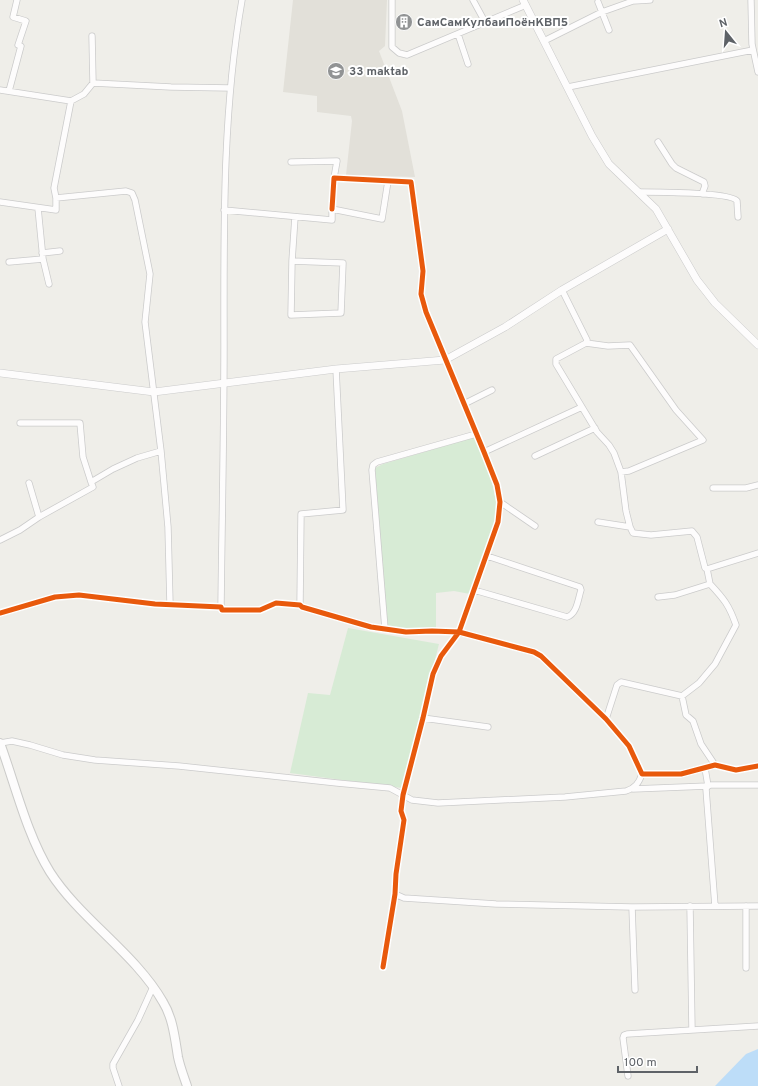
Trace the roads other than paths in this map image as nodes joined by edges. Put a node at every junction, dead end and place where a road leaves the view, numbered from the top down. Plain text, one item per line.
1 (17, 0) edge
2 (242, 0) edge
3 (392, 0) edge
4 (473, 0) edge
5 (650, 0) edge
6 (751, 0) edge
7 (525, 2) edge
8 (598, 2) dead end
9 (602, 12) junction
10 (485, 22) junction
11 (608, 30) dead end
12 (458, 34) junction
13 (92, 36) dead end
14 (544, 42) junction
15 (753, 50) junction
16 (468, 64) dead end
17 (758, 72) edge
18 (93, 83) junction
19 (568, 87) junction
20 (230, 88) junction
21 (0, 90) edge
22 (9, 91) junction
23 (71, 101) junction
24 (658, 142) dead end
25 (291, 162) dead end
26 (334, 178) junction
27 (388, 181) junction
28 (638, 192) junction
29 (702, 194) junction
30 (56, 198) junction
31 (0, 202) edge
32 (38, 208) junction
33 (332, 209) junction
34 (224, 210) junction
35 (738, 217) dead end
36 (295, 218) junction
37 (668, 229) junction
38 (60, 251) dead end
39 (42, 252) junction
40 (43, 259) junction
41 (292, 261) junction
42 (10, 262) dead end
43 (49, 284) dead end
44 (562, 290) junction
45 (586, 343) junction
46 (758, 345) edge
47 (445, 360) junction
48 (336, 369) junction
49 (0, 373) edge
50 (224, 383) junction
51 (492, 390) dead end
52 (154, 392) junction
53 (464, 404) junction
54 (582, 407) junction
55 (20, 423) dead end
56 (595, 428) junction
57 (476, 434) junction
58 (161, 452) junction
59 (484, 452) junction
60 (535, 456) dead end
61 (621, 472) junction
62 (91, 482) junction
63 (29, 483) dead end
64 (758, 486) edge
65 (713, 488) dead end
66 (500, 502) junction
67 (40, 517) junction
68 (598, 522) dead end
69 (535, 526) dead end
70 (630, 527) junction
71 (0, 540) edge
72 (758, 553) edge
73 (487, 556) junction
74 (707, 569) junction
75 (710, 584) junction
76 (474, 590) junction
77 (658, 597) dead end
78 (170, 604) junction
79 (300, 606) junction
80 (221, 608) junction
81 (0, 613) edge
82 (384, 629) junction
83 (458, 632) junction
84 (682, 696) junction
85 (423, 718) junction
86 (606, 719) junction
87 (488, 726) dead end
88 (0, 743) edge
89 (714, 765) junction
90 (758, 766) edge
91 (705, 768) junction
92 (642, 774) junction
93 (758, 785) edge
94 (708, 786) junction
95 (633, 789) junction
96 (403, 795) junction
97 (395, 894) junction
98 (690, 906) junction
99 (715, 906) junction
100 (746, 906) junction
101 (758, 906) edge
102 (632, 907) junction
103 (383, 967) dead end
104 (746, 968) dead end
105 (153, 987) junction
106 (635, 990) dead end
107 (758, 1026) edge
108 (692, 1030) junction
109 (628, 1076) dead end
110 (119, 1086) edge
111 (187, 1086) edge

1 - 22 street
2 - 20 street
3 - 12 street
4 - 10 street
5 - 9 street
6 - 15 street
7 - 10 street
7 - 14 street
8 - 9 street
9 - 11 street
9 - 14 street
10 - 12 street
12 - 16 street
13 - 18 street
14 - 19 street
15 - 17 street
15 - 19 street
18 - 20 street
18 - 23 street
19 - 28 street
20 - 34 street
21 - 22 street
22 - 23 street
23 - 30 street
24 - 29 street
25 - 26 street
26 - 27 street
26 - 33 street
27 - 33 street
27 - 47 street
28 - 29 street
28 - 37 street
29 - 35 street
30 - 32 street
30 - 52 street
31 - 32 street
32 - 39 street
33 - 36 street
34 - 36 street
34 - 50 street
36 - 41 street
37 - 44 street
37 - 46 street
38 - 39 street
39 - 40 street
40 - 42 street
40 - 43 street
41 - 41 street
44 - 45 street
44 - 47 street
45 - 54 street
45 - 61 street
47 - 48 street
47 - 53 street
48 - 50 street
48 - 79 street
49 - 52 street
50 - 52 street
50 - 80 street
51 - 53 street
52 - 58 street
53 - 57 street
54 - 56 street
54 - 59 street
55 - 62 street
56 - 60 street
56 - 61 street
57 - 59 street
57 - 82 street
58 - 62 street
58 - 78 street
59 - 66 street
61 - 70 street
62 - 67 street
63 - 67 street
64 - 65 street
66 - 69 street
66 - 73 street
67 - 71 street
68 - 70 street
70 - 74 street
72 - 74 street
73 - 76 street
73 - 76 street
74 - 75 street
75 - 77 street
75 - 84 street
76 - 83 street
78 - 80 street
78 - 81 street
79 - 80 street
79 - 82 street
82 - 83 street
83 - 85 street
83 - 86 street
84 - 86 street
84 - 89 street
85 - 87 street
85 - 96 street
86 - 92 street
88 - 96 street
88 - 105 main road
89 - 90 street
89 - 91 street
91 - 92 street
91 - 94 street
92 - 95 street
93 - 94 street
94 - 95 street
94 - 99 street
95 - 96 street
96 - 97 street
97 - 102 street
97 - 103 street
98 - 99 street
98 - 102 street
98 - 108 street
99 - 100 street
100 - 101 street
100 - 104 street
102 - 106 street
105 - 110 street
105 - 111 main road
107 - 108 street
108 - 109 street

